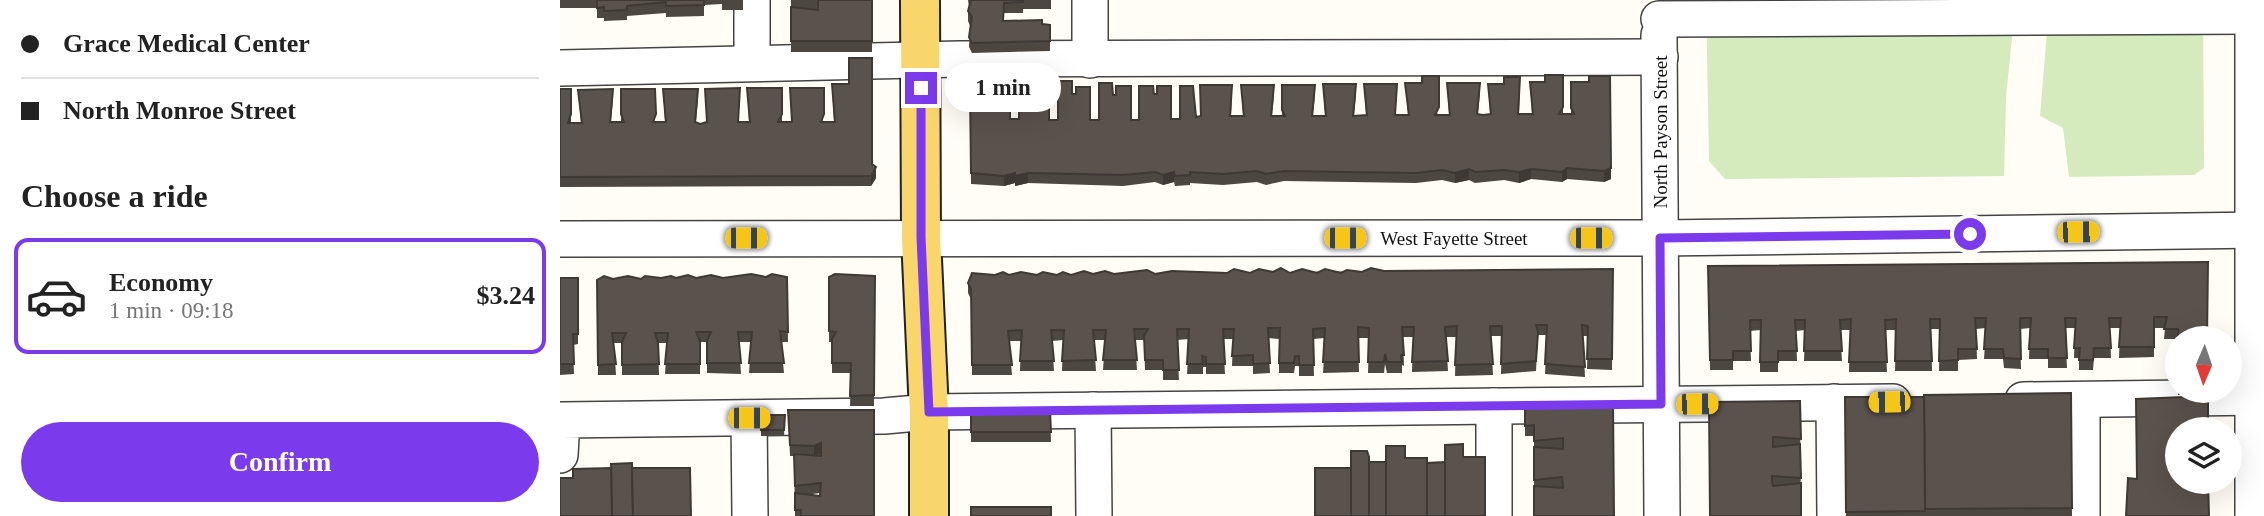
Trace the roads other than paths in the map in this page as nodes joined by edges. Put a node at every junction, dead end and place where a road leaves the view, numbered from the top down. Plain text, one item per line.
1 (752, 0) edge
2 (920, 0) edge
3 (1090, 0) edge
4 (2115, 8) edge
5 (2253, 8) edge
6 (1659, 9) edge
7 (1660, 57) junction
8 (1090, 60) junction
9 (921, 61) junction
10 (752, 62) junction
11 (2259, 64) edge
12 (560, 68) edge
13 (2258, 230) edge
14 (921, 237) junction
15 (1660, 238) junction
16 (560, 239) edge
17 (2258, 397) edge
18 (2082, 400) junction
19 (1930, 401) edge
20 (1986, 401) edge
21 (1834, 402) junction
22 (1661, 404) junction
23 (1494, 406) junction
24 (1093, 411) junction
25 (929, 412) junction
26 (749, 418) junction
27 (560, 455) edge
28 (750, 516) edge
29 (929, 516) edge
30 (1094, 516) edge
31 (1494, 516) edge
32 (1662, 516) edge
33 (1835, 516) edge
34 (2082, 516) edge
35 (2253, 516) edge

1 - 10 street
2 - 9 main road
3 - 8 street
4 - 5 street
4 - 6 street
5 - 11 street
6 - 7 street, North Payson Street
7 - 8 street
7 - 15 street, North Payson Street
8 - 9 street
9 - 10 street
9 - 14 main road
10 - 12 street
11 - 13 street
13 - 15 street, West Fayette Street
13 - 17 street
14 - 15 street, West Fayette Street
14 - 16 street, West Fayette Street
14 - 25 main road
15 - 22 street, North Payson Street
17 - 18 street
17 - 35 street
18 - 20 street
18 - 34 street
19 - 21 street
21 - 22 street
21 - 33 street
22 - 23 street
22 - 32 street, North Payson Street
23 - 24 street
23 - 31 street
24 - 25 street
24 - 30 street
25 - 26 street
25 - 29 main road
26 - 27 street
26 - 28 street

